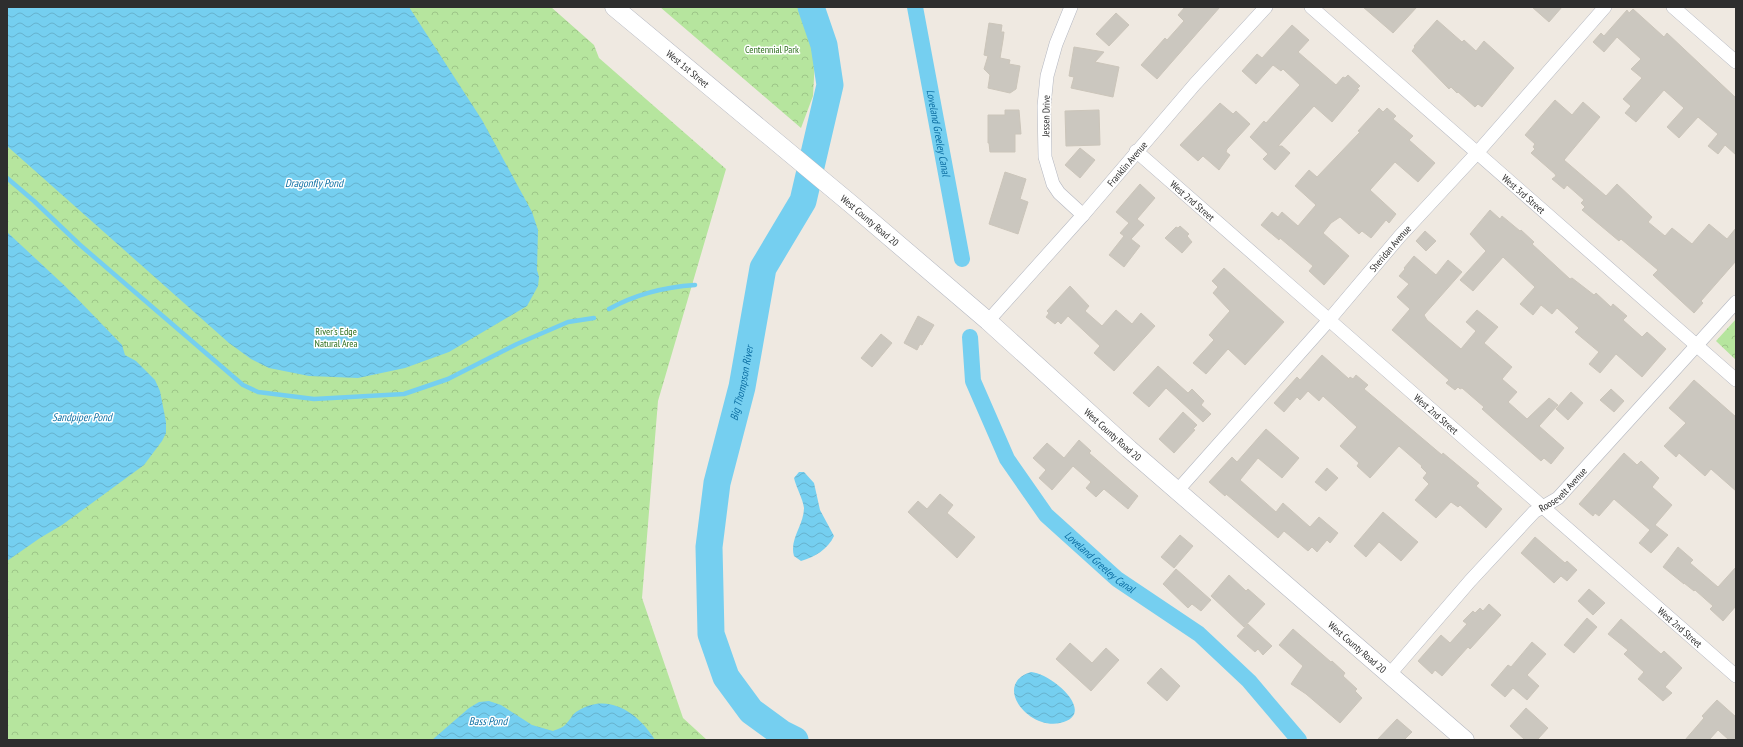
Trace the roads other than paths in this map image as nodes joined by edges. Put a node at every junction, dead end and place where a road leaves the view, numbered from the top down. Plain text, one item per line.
1 (614, 7) edge
2 (1070, 7) edge
3 (1266, 7) edge
4 (1311, 7) edge
5 (1605, 7) edge
6 (1673, 7) edge
7 (1736, 62) edge
8 (761, 130) joint
9 (1136, 151) junction
10 (1477, 153) junction
11 (1083, 216) junction
12 (1736, 302) edge
13 (1329, 320) junction
14 (988, 321) junction
15 (1698, 346) junction
16 (1736, 380) edge
17 (1177, 491) junction
18 (1542, 507) junction
19 (1389, 675) junction
20 (1736, 676) edge
21 (1465, 740) edge

1 - 8 main road, West 1st Street
2 - 11 street, Jessen Drive
3 - 9 street, Franklin Avenue
4 - 10 street, West 3rd Street
5 - 10 street, Sheridan Avenue
6 - 7 street
8 - 14 main road, West County Road 20
9 - 11 street, Franklin Avenue
9 - 13 street, West 2nd Street
10 - 13 street, Sheridan Avenue
10 - 15 street, West 3rd Street
11 - 14 street, Franklin Avenue
12 - 15 street, Roosevelt Avenue
13 - 17 street, Sheridan Avenue
13 - 18 street, West 2nd Street
14 - 17 main road, West County Road 20
15 - 16 street, West 3rd Street
15 - 18 street, Roosevelt Avenue
17 - 19 main road, West County Road 20
18 - 19 street, Roosevelt Avenue
18 - 20 street, West 2nd Street
19 - 21 main road, West County Road 20

